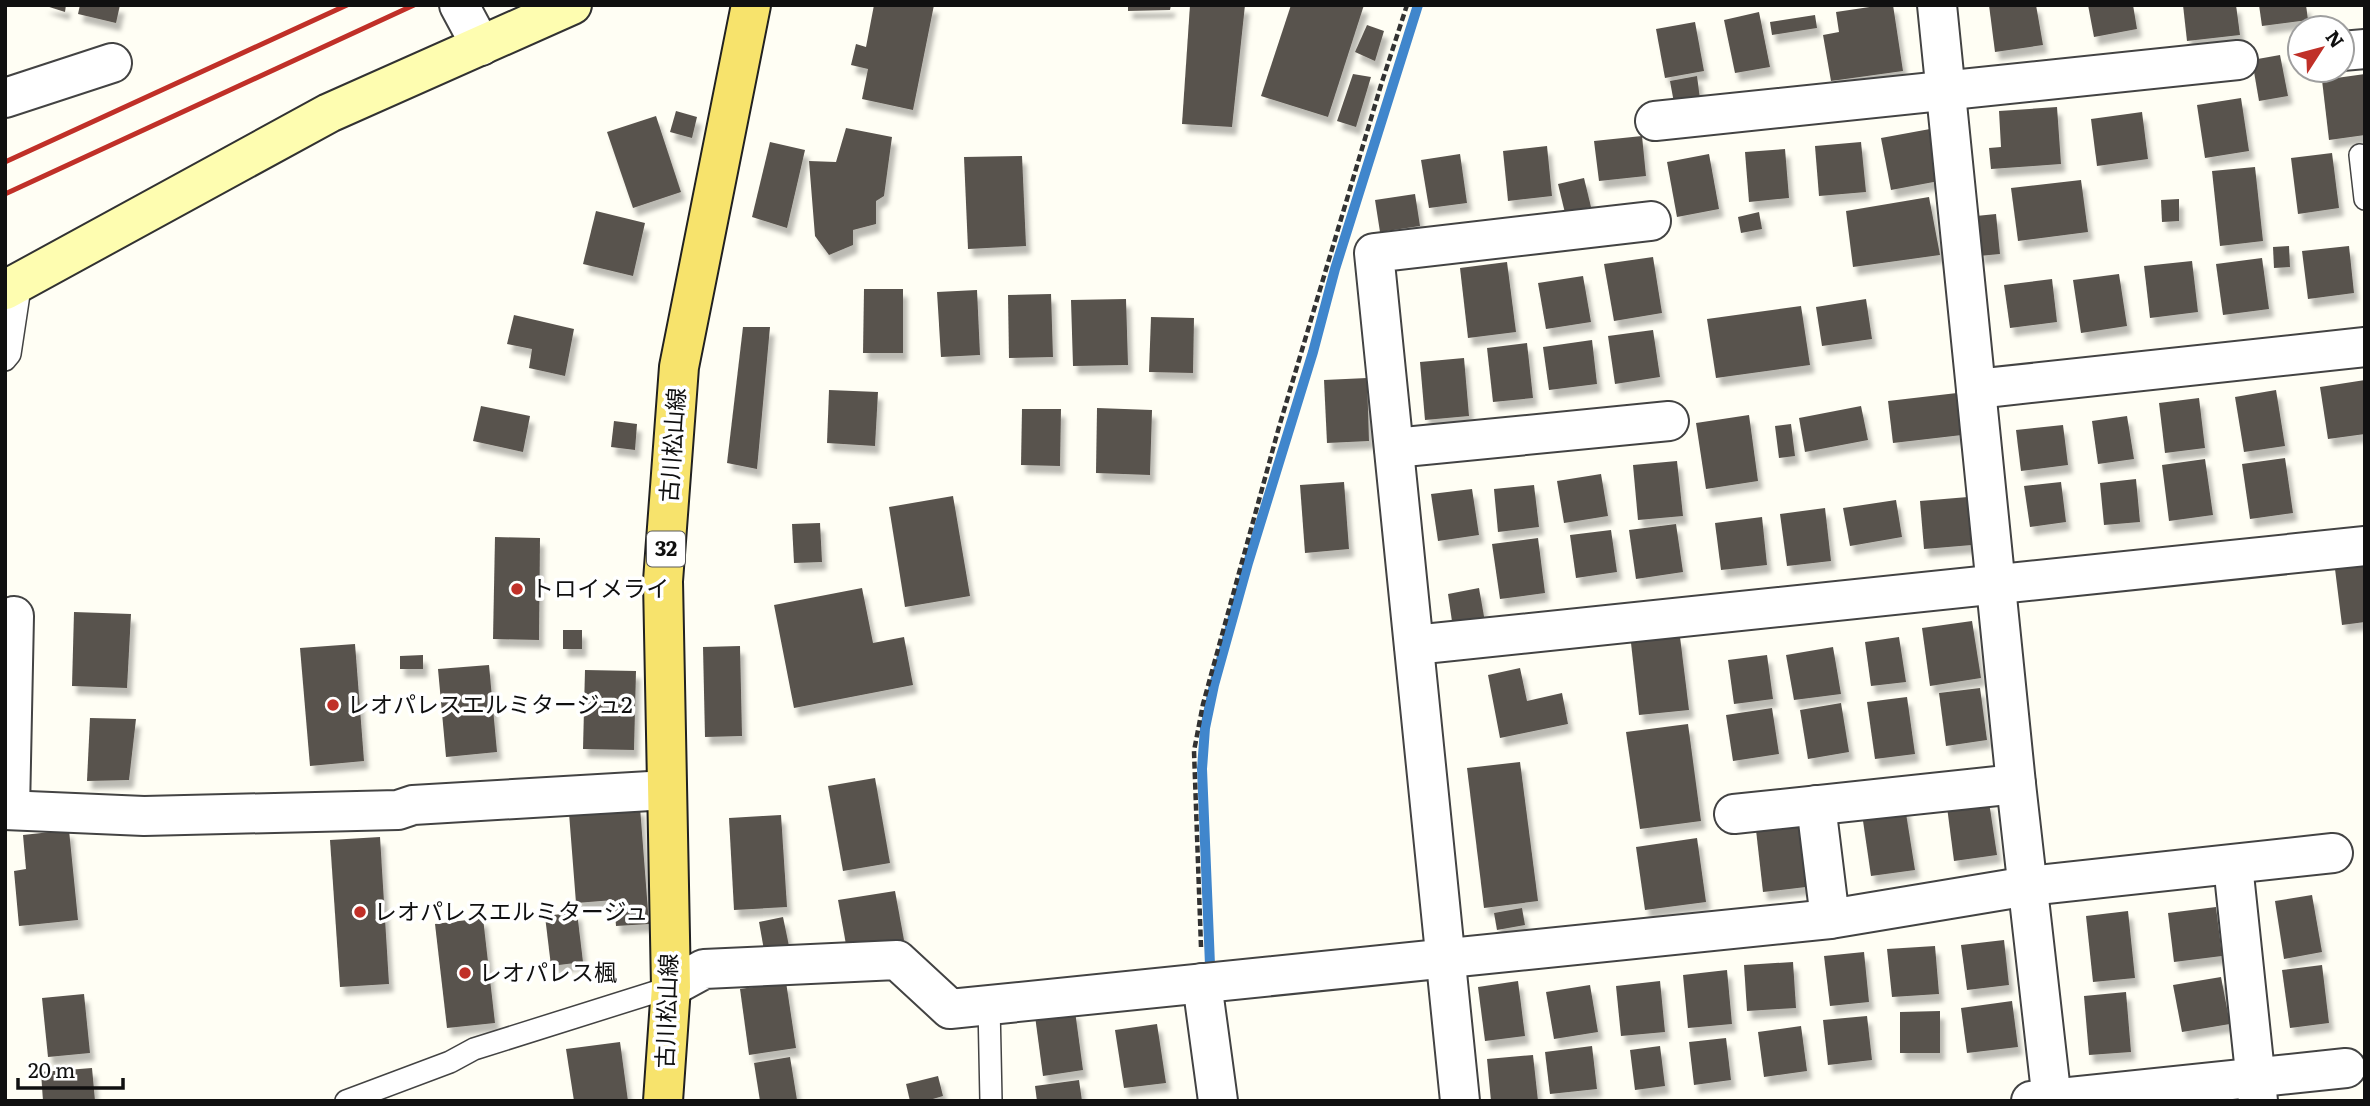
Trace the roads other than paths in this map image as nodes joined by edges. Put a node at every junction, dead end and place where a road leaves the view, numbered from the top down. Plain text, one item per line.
1 (459, 5) edge
2 (572, 5) edge
3 (751, 5) edge
4 (1937, 5) edge
5 (481, 46) junction
6 (2238, 60) dead end
7 (111, 63) dead end
8 (1946, 90) junction
9 (5, 98) edge
10 (1655, 121) dead end
11 (2360, 155) dead end
12 (2365, 199) edge
13 (1651, 221) dead end
14 (13, 286) edge
15 (2365, 347) edge
16 (5, 360) edge
17 (1976, 389) junction
18 (1669, 421) dead end
19 (1394, 448) junction
20 (2365, 546) edge
21 (1996, 584) junction
22 (14, 616) dead end
23 (1414, 645) junction
24 (2016, 784) junction
25 (667, 790) junction
26 (1816, 805) junction
27 (8, 810) edge
28 (1734, 814) dead end
29 (2333, 853) dead end
30 (2233, 864) junction
31 (2028, 886) junction
32 (1830, 919) junction
33 (1446, 960) junction
34 (1202, 984) junction
35 (671, 987) junction
36 (989, 1005) junction
37 (2346, 1068) dead end
38 (2256, 1089) edge
39 (2045, 1100) edge
40 (346, 1101) edge
41 (663, 1101) edge
42 (991, 1101) edge
43 (1218, 1101) edge
44 (1460, 1101) edge

1 - 5 street
2 - 5 street
3 - 25 main road, 古川松山線 / 32
4 - 8 street
5 - 14 street
6 - 8 street
7 - 9 street
8 - 10 street
8 - 17 street
11 - 12 lane
13 - 19 street
14 - 16 lane
15 - 17 street
17 - 21 street
18 - 19 street
19 - 23 street
20 - 21 street
21 - 23 street
21 - 24 street
22 - 27 street
23 - 33 street
24 - 26 street
24 - 31 street
25 - 27 street
25 - 35 main road, 古川松山線 / 32
26 - 28 street
26 - 32 street
29 - 30 street
30 - 31 street
30 - 38 street
31 - 32 street
31 - 39 street
32 - 33 street
33 - 34 street
33 - 44 street
34 - 36 street
34 - 43 street
35 - 36 street
35 - 40 lane
35 - 41 main road, 古川松山線 / 32
36 - 42 lane
37 - 38 street
38 - 39 street

